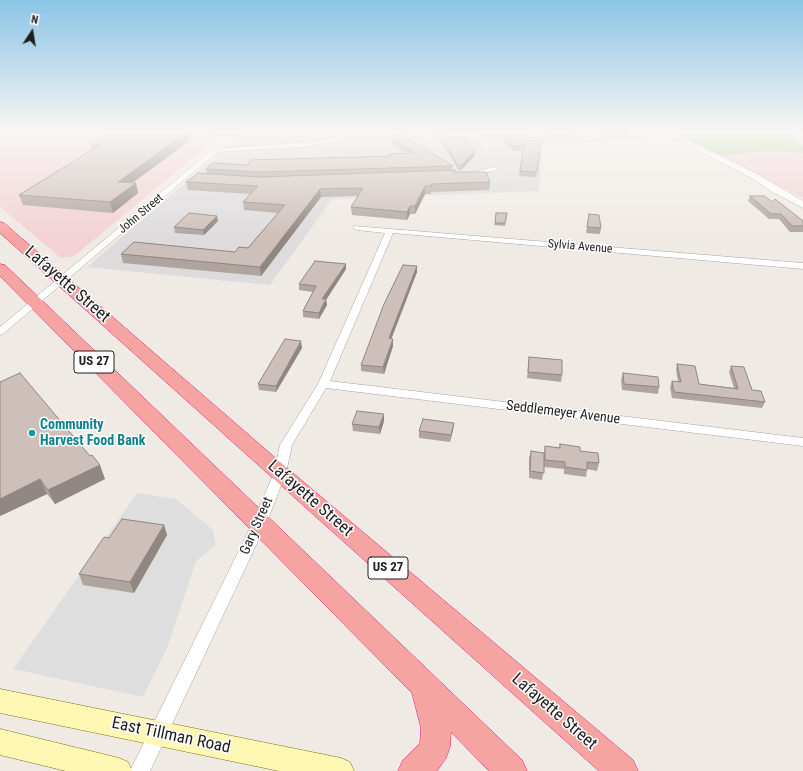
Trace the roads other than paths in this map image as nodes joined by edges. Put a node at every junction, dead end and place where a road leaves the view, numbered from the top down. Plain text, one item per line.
1 (199, 166) edge
2 (734, 166) edge
3 (496, 169) dead end
4 (466, 174) edge
5 (803, 204) edge
6 (0, 226) edge
7 (357, 228) dead end
8 (390, 231) junction
9 (803, 266) edge
10 (0, 268) edge
11 (62, 280) junction
12 (35, 304) junction
13 (0, 332) edge
14 (323, 384) junction
15 (803, 442) edge
16 (280, 473) junction
17 (259, 524) junction
18 (425, 688) junction
19 (0, 701) edge
20 (158, 733) junction
21 (0, 742) edge
22 (119, 771) edge
23 (140, 771) edge
24 (341, 771) edge
25 (414, 771) edge
26 (511, 771) edge
27 (622, 771) edge

1 - 11 street, John Street
2 - 5 street
3 - 4 street
6 - 11 highway, Lafayette Street / US 27
7 - 8 street, Sylvia Avenue
8 - 9 street, Sylvia Avenue
8 - 14 street, Gary Street
10 - 12 highway, US 27
11 - 12 street, John Street
11 - 16 highway, Lafayette Street / US 27
12 - 13 street, John Street
12 - 17 highway, US 27
14 - 15 street, Seddlemeyer Avenue
14 - 16 street, Gary Street
16 - 17 street, Gary Street
16 - 27 highway, Lafayette Street / US 27
17 - 18 highway, US 27
17 - 20 street, Gary Street
18 - 25 highway
18 - 26 highway, US 27
19 - 20 main road, East Tillman Road
20 - 23 street, Gary Street
20 - 24 main road, East Tillman Road
21 - 22 main road

